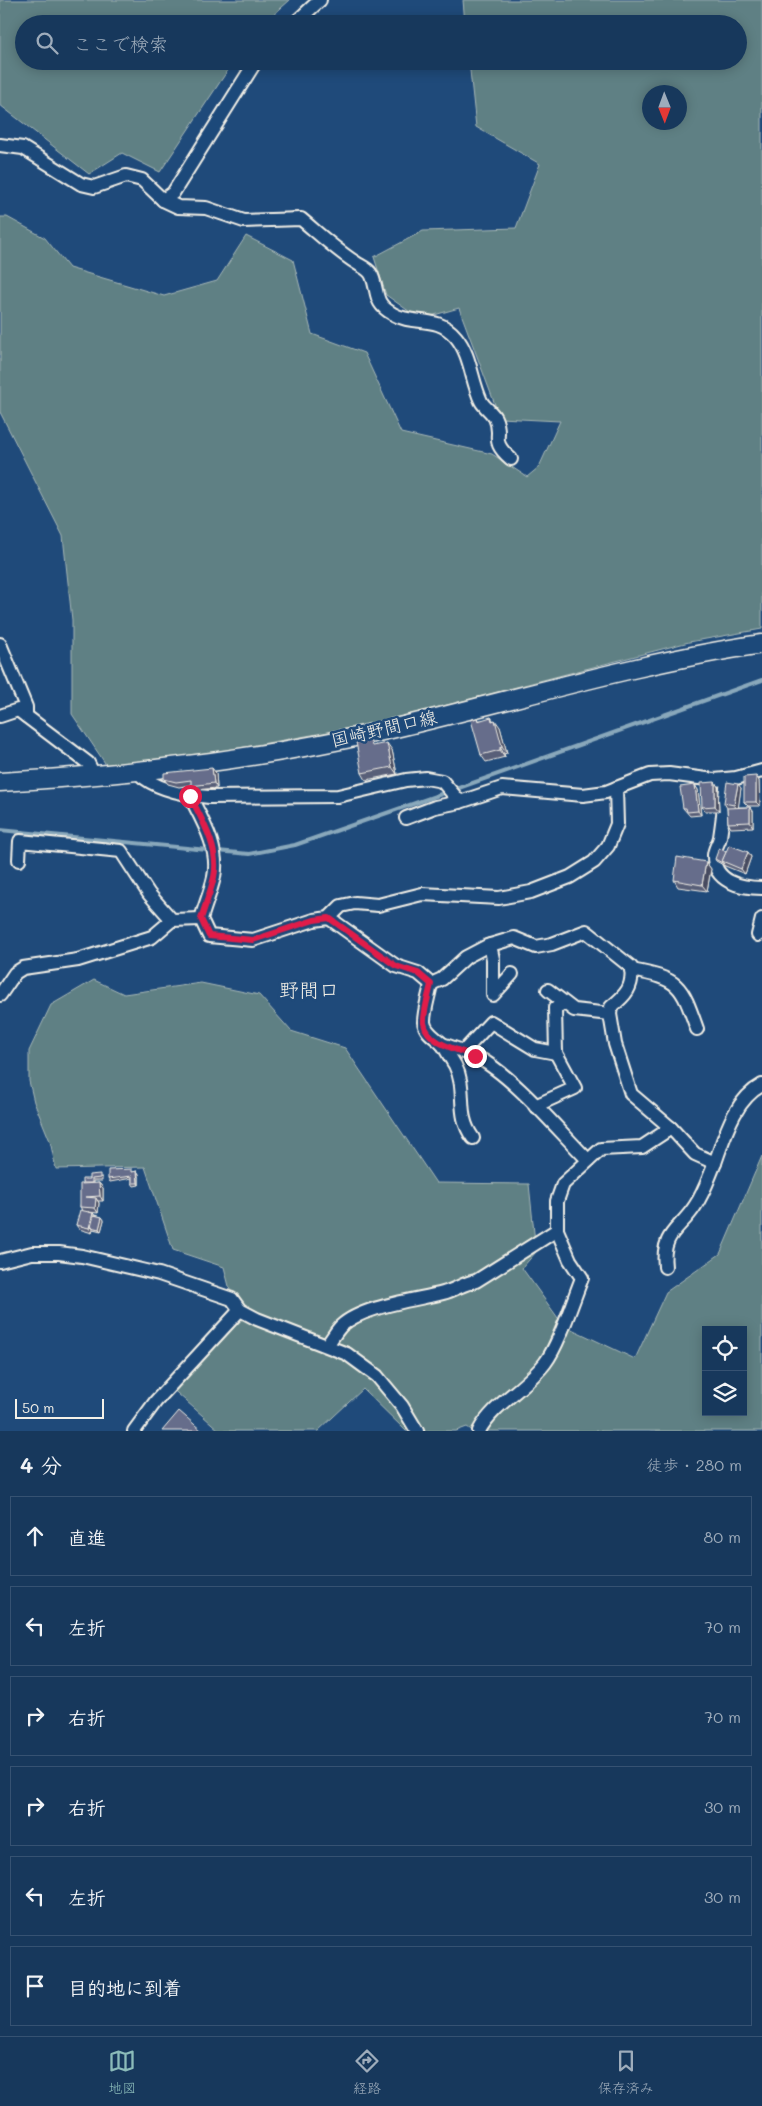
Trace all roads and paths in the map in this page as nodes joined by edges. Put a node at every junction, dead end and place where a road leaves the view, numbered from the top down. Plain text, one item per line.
1 (320, 0) edge
2 (304, 15) edge
3 (250, 70) edge
4 (0, 145) edge
5 (162, 200) junction
6 (511, 459) dead end
7 (0, 644) edge
8 (762, 644) edge
9 (0, 716) edge
10 (26, 716) junction
11 (762, 770) edge
12 (138, 773) junction
13 (95, 777) junction
14 (727, 779) junction
15 (0, 782) edge
16 (616, 788) junction
17 (190, 796) junction
18 (460, 802) junction
19 (406, 818) dead end
20 (19, 860) dead end
21 (762, 888) edge
22 (329, 918) junction
23 (201, 919) junction
24 (762, 919) edge
25 (172, 920) junction
26 (758, 936) dead end
27 (490, 945) junction
28 (631, 970) junction
29 (512, 974) dead end
30 (431, 984) junction
31 (548, 990) dead end
32 (0, 995) edge
33 (564, 1003) junction
34 (610, 1014) junction
35 (697, 1029) dead end
36 (442, 1044) junction
37 (463, 1052) junction
38 (556, 1053) junction
39 (762, 1085) edge
40 (535, 1106) junction
41 (671, 1128) junction
42 (473, 1138) dead end
43 (588, 1160) junction
44 (715, 1163) junction
45 (557, 1230) junction
46 (0, 1261) edge
47 (665, 1267) dead end
48 (240, 1310) junction
49 (327, 1345) junction
50 (134, 1431) edge
51 (418, 1431) edge
52 (479, 1431) edge

1 - 2 street
3 - 5 street
4 - 5 street
5 - 6 street
7 - 10 street
8 - 12 main road, 国崎野間口線
9 - 10 street
10 - 13 street
11 - 14 street
12 - 13 main road, 国崎野間口線
12 - 17 street
13 - 15 main road, 国崎野間口線
14 - 16 street
14 - 21 street
16 - 18 street
16 - 22 street
17 - 18 street
17 - 23 street
18 - 19 street
20 - 25 street
22 - 23 street
22 - 30 street
23 - 25 street
24 - 26 street
25 - 32 street
27 - 28 street
27 - 29 street
27 - 30 street
28 - 34 street
28 - 35 street
30 - 36 street
31 - 33 street
33 - 34 street
33 - 38 street
34 - 41 street
36 - 37 street
36 - 42 street
37 - 38 street
37 - 40 street
38 - 40 street
39 - 44 street
40 - 43 street
41 - 43 street
41 - 44 street
43 - 45 street
44 - 47 street
45 - 49 street
45 - 52 street
46 - 48 street
48 - 49 street
48 - 50 street
49 - 51 street

